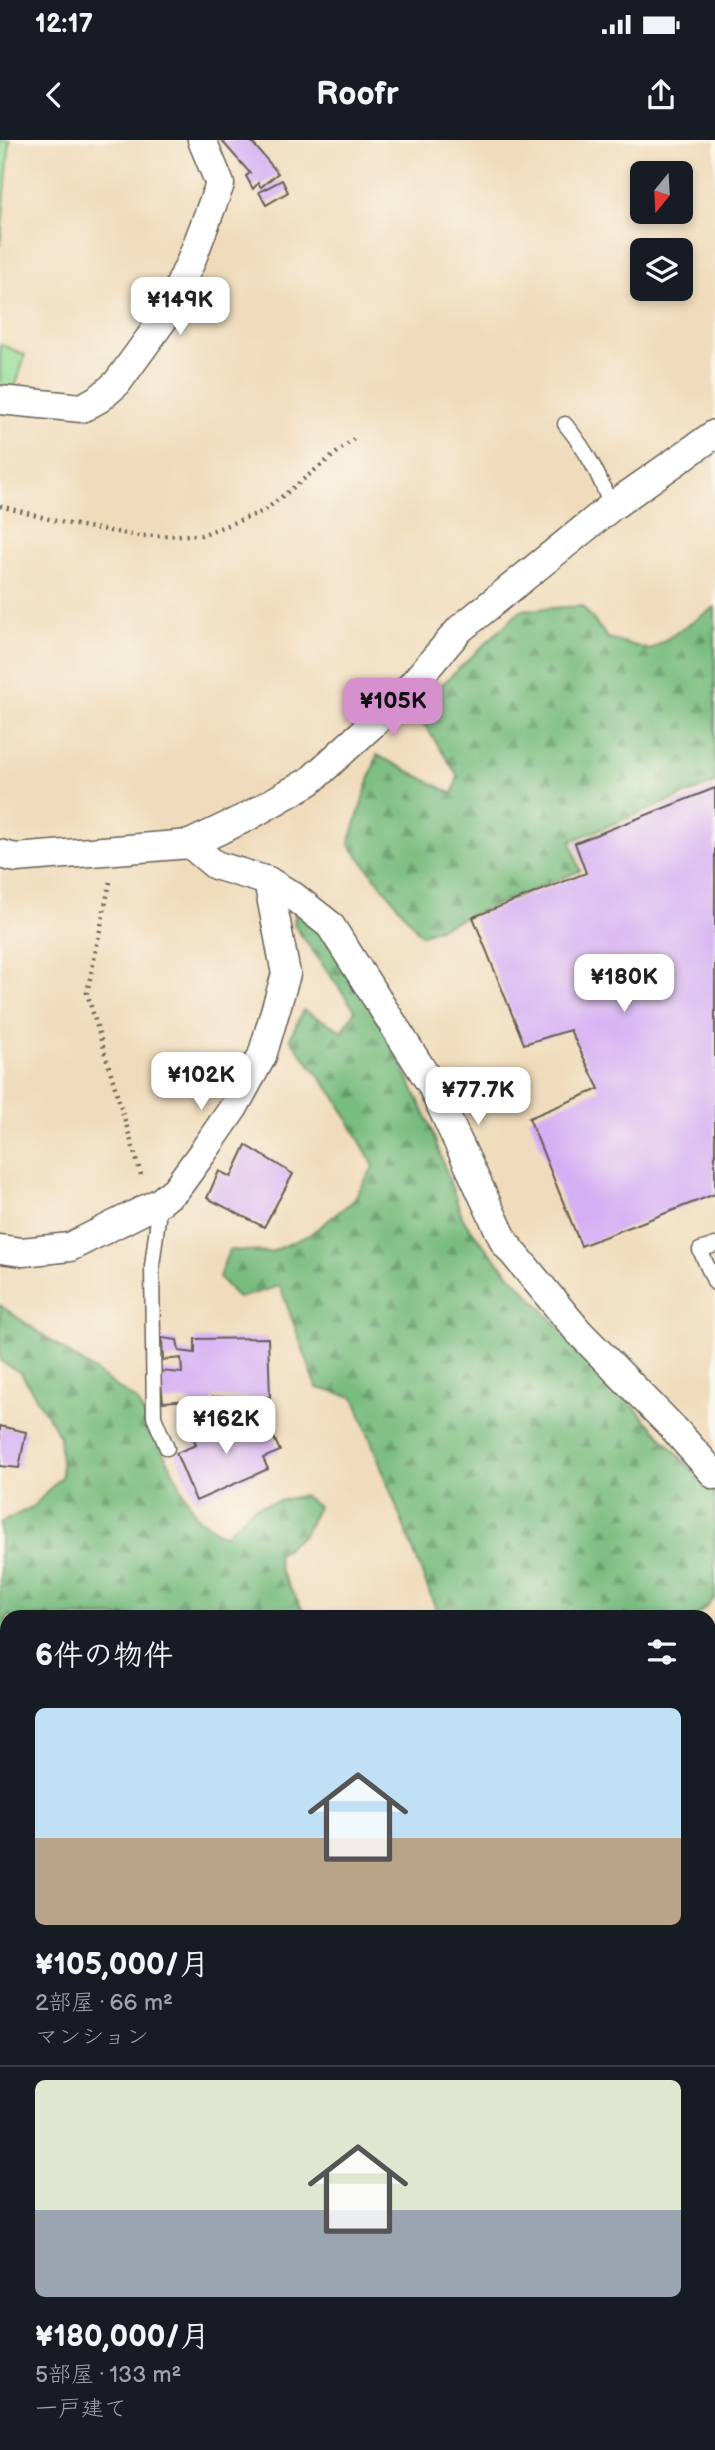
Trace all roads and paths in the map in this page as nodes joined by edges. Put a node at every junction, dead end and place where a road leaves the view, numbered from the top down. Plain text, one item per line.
1 (202, 140) edge
2 (0, 400) edge
3 (565, 424) dead end
4 (715, 434) edge
5 (355, 438) dead end
6 (0, 506) edge
7 (611, 507) junction
8 (190, 844) junction
9 (117, 850) junction
10 (0, 854) edge
11 (268, 881) junction
12 (156, 1205) junction
13 (715, 1245) edge
14 (0, 1249) edge
15 (715, 1283) edge
16 (167, 1448) dead end
17 (715, 1475) edge

1 - 2 street
3 - 7 lane
4 - 7 street
5 - 6 path
7 - 8 street
8 - 9 street
8 - 11 street
9 - 10 street
9 - 12 path
11 - 12 street
11 - 17 street
12 - 14 street
12 - 16 lane
13 - 15 lane

